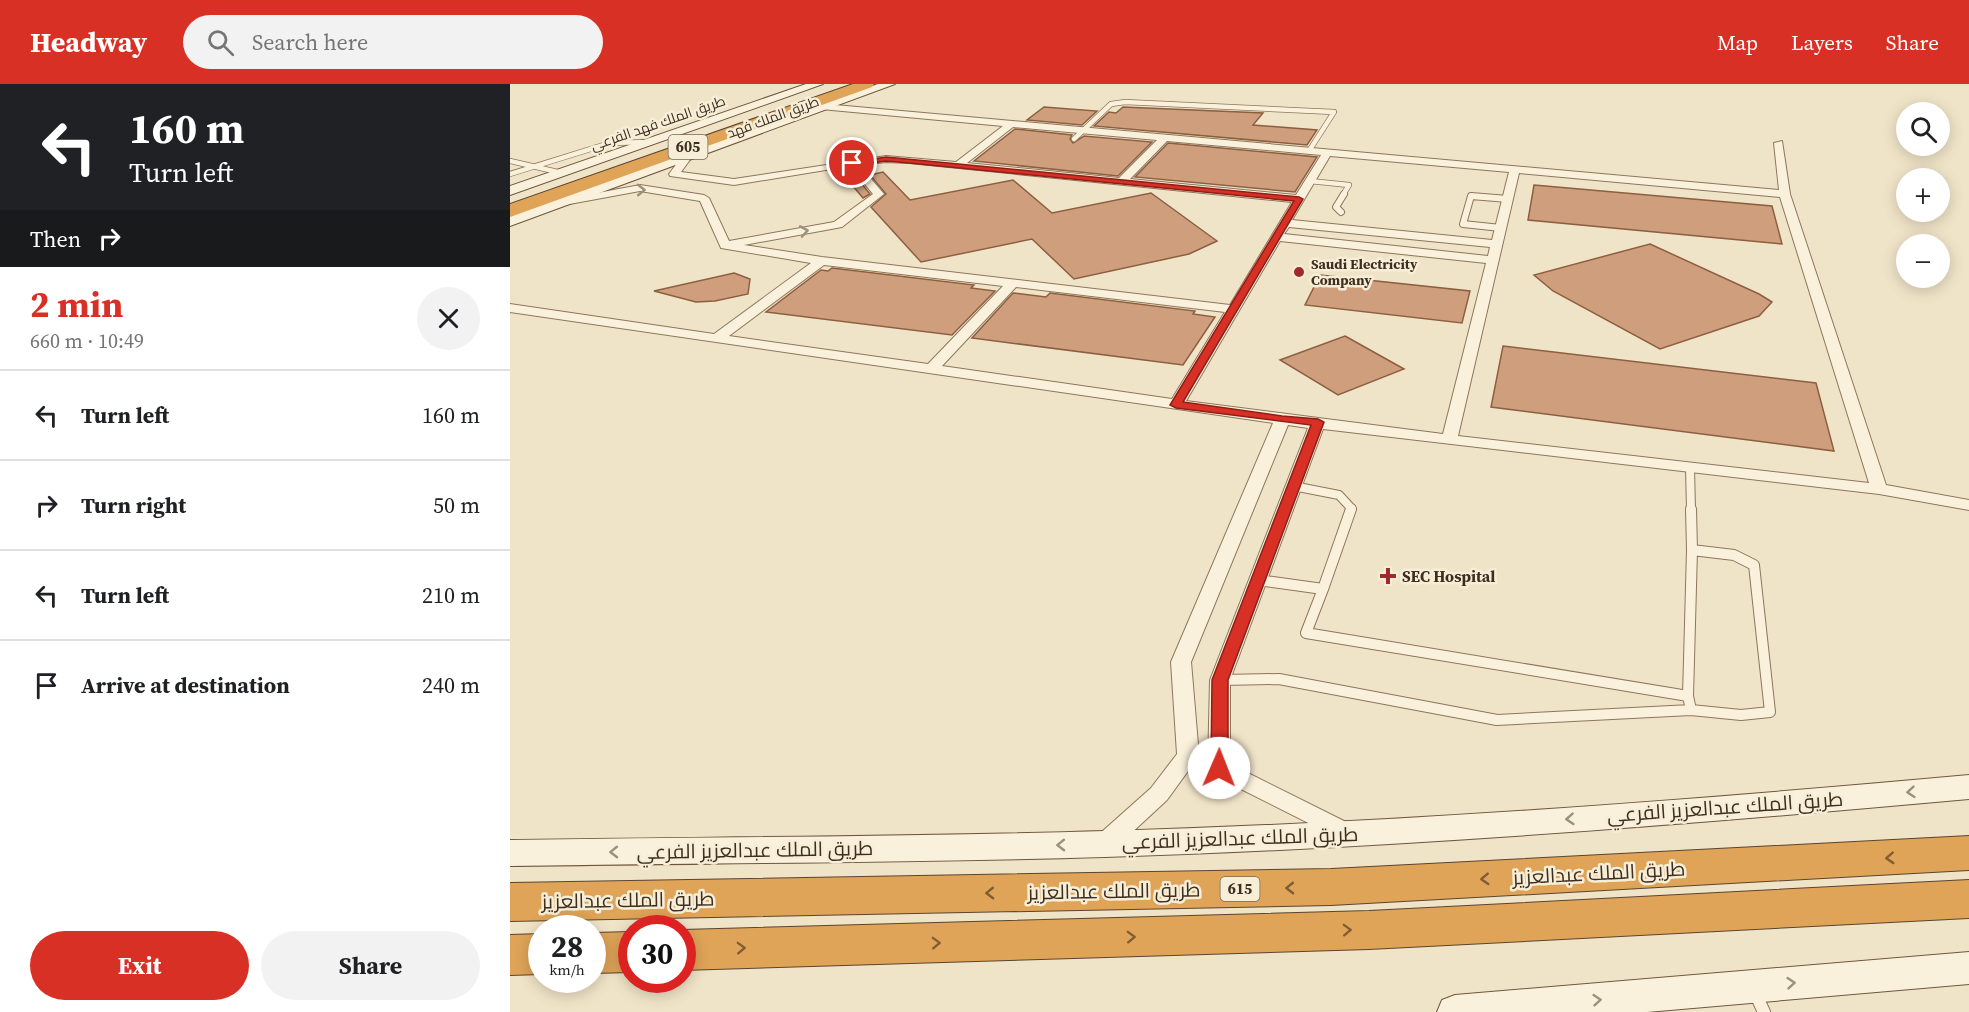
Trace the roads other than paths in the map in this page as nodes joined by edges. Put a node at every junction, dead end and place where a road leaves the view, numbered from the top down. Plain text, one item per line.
1 (817, 84) edge
2 (839, 84) edge
3 (867, 84) edge
4 (889, 84) edge
5 (824, 107) junction
6 (1010, 125) junction
7 (1079, 135) junction
8 (1164, 138) junction
9 (651, 142) junction
10 (1779, 143) dead end
11 (1309, 151) junction
12 (1327, 153) junction
13 (687, 157) junction
14 (510, 161) edge
15 (852, 163) junction
16 (958, 165) junction
17 (536, 167) junction
18 (1515, 170) junction
19 (562, 173) junction
20 (510, 174) edge
21 (1310, 181) junction
22 (734, 182) junction
23 (1121, 182) junction
24 (510, 191) edge
25 (1785, 194) junction
26 (704, 198) junction
27 (1299, 199) junction
28 (1508, 199) junction
29 (510, 200) edge
30 (562, 202) junction
31 (510, 211) edge
32 (1341, 212) dead end
33 (510, 221) edge
34 (1285, 222) junction
35 (1501, 228) junction
36 (1276, 237) junction
37 (725, 244) junction
38 (1498, 244) junction
39 (1494, 260) junction
40 (822, 261) junction
41 (1013, 283) junction
42 (510, 308) edge
43 (1233, 309) junction
44 (717, 338) junction
45 (932, 369) junction
46 (1176, 405) junction
47 (1282, 420) junction
48 (1318, 422) junction
49 (1450, 438) junction
50 (1690, 467) junction
51 (1293, 486) junction
52 (1879, 489) junction
53 (1969, 506) edge
54 (1692, 550) junction
55 (1258, 580) junction
56 (1323, 589) junction
57 (1220, 680) junction
58 (1688, 696) junction
59 (1690, 710) junction
60 (1969, 787) edge
61 (1350, 834) junction
62 (1104, 844) junction
63 (510, 853) edge
64 (1969, 854) edge
65 (1969, 899) edge
66 (510, 902) edge
67 (696, 950) edge
68 (528, 954) edge
69 (510, 955) edge
70 (1969, 968) edge
71 (1758, 999) edge
72 (1455, 1012) edge

1 - 9 main road, طريق الملك فهد الفرعي
2 - 29 highway, طريق الملك فهد / 605
3 - 31 highway, طريق الملك فهد / 605
4 - 5 main road
5 - 6 street
5 - 13 main road
6 - 7 street
6 - 16 street
7 - 8 street
7 - 11 lane
8 - 11 street
8 - 23 street
9 - 17 lane
9 - 19 main road, طريق الملك فهد الفرعي
10 - 25 street
11 - 12 street
12 - 18 street
12 - 21 street
13 - 22 street
13 - 30 main road
14 - 17 lane
15 - 16 street
15 - 22 street
37 -> 15 street
16 - 23 street
17 - 19 lane
17 - 20 lane
18 - 25 street
18 - 28 street
19 - 24 main road, طريق الملك فهد الفرعي
21 - 27 street
21 - 32 lane
22 - 26 street
23 - 27 street
25 - 52 street
30 -> 26 street
26 - 37 street
27 - 34 street
28 - 35 street
28 - 35 lane
30 - 33 main road
34 - 36 street
34 - 38 street
35 - 38 street
36 - 39 street
36 - 43 street
37 - 40 street
38 - 39 street
39 - 49 street
40 - 41 street
40 - 44 street
41 - 43 street
41 - 45 street
42 - 44 street
43 - 46 street
44 - 45 street
45 - 46 street
46 - 47 street
47 - 48 street
47 - 62 street
48 - 49 street
48 - 51 street
49 - 50 street
50 - 52 street
50 - 54 lane
51 - 55 street
51 - 56 lane
52 - 53 street
54 - 58 lane
54 - 59 lane
55 - 56 lane
55 - 57 street
56 - 58 lane
57 - 59 lane
57 - 61 street
58 - 59 lane
60 -> 61 main road, طريق الملك عبدالعزيز الفرعي
61 - 62 main road, طريق الملك عبدالعزيز الفرعي
62 -> 63 main road, طريق الملك عبدالعزيز الفرعي
64 -> 66 highway, طريق الملك عبدالعزيز / 615
67 -> 65 highway
68 - 69 highway
71 -> 70 main road
72 -> 71 main road

